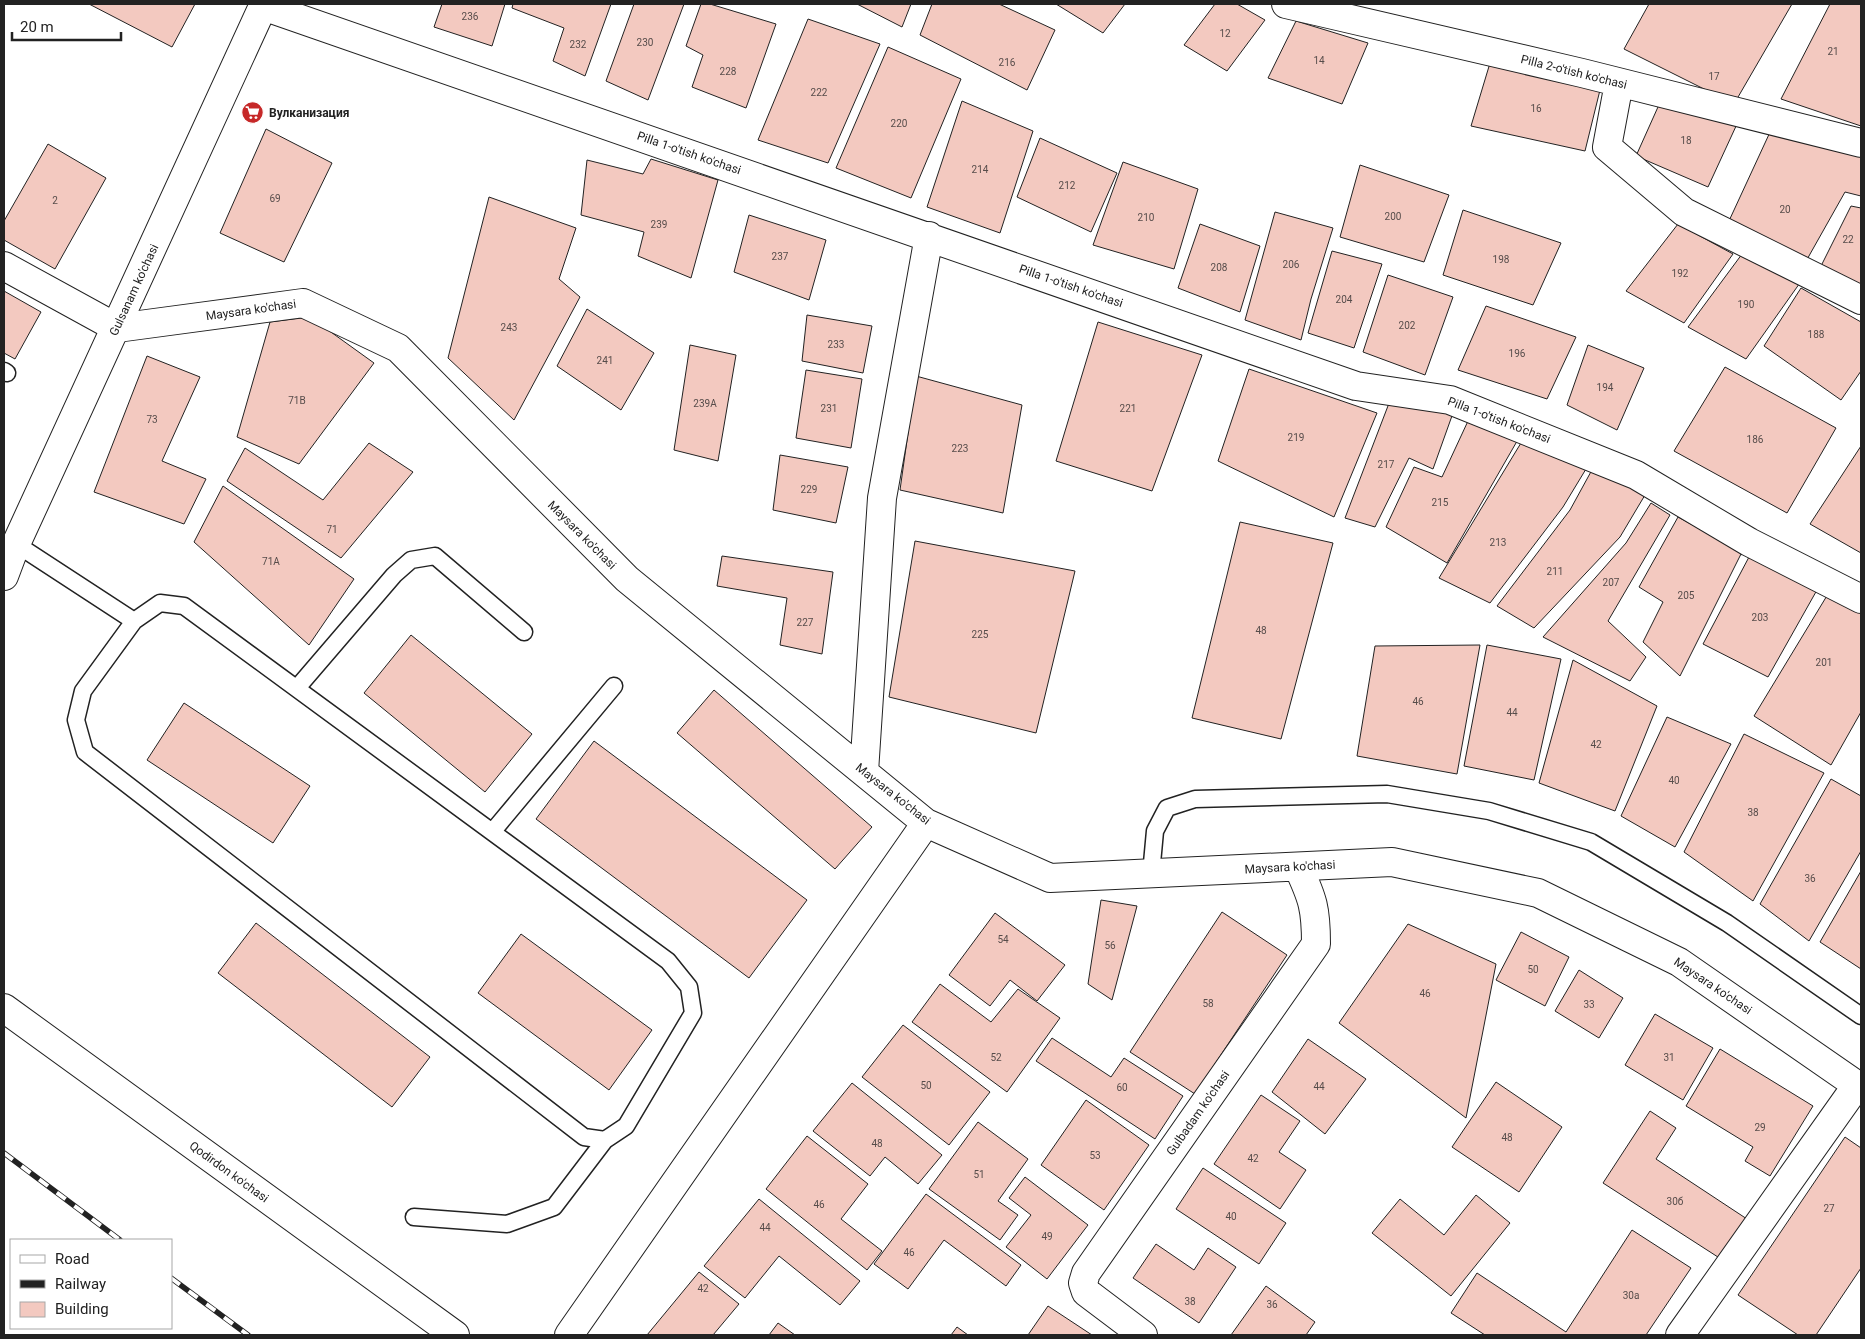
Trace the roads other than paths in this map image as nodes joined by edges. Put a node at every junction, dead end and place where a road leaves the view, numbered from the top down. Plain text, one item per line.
1 (1286, 4) edge
2 (264, 5) edge
3 (1619, 82) junction
4 (1861, 144) edge
5 (929, 236) junction
6 (4, 266) edge
7 (1861, 300) edge
8 (117, 328) junction
9 (16, 544) junction
10 (4, 576) edge
11 (1861, 599) edge
12 (134, 621) junction
13 (524, 632) dead end
14 (614, 686) dead end
15 (297, 688) junction
16 (864, 772) junction
17 (926, 823) junction
18 (493, 831) junction
19 (1298, 867) junction
20 (1152, 874) junction
21 (4, 1008) edge
22 (1861, 1016) edge
23 (1859, 1087) edge
24 (606, 1140) junction
25 (414, 1217) dead end
26 (455, 1335) edge
27 (569, 1335) edge
28 (1143, 1335) edge
29 (1680, 1335) edge

1 - 3 street, Pilla 2-o'tish ko'chasi
2 - 5 street, Pilla 1-o'tish ko'chasi
2 - 8 street, Gulsanam ko'chasi
3 - 4 street, Pilla 2-o'tish ko'chasi
3 - 7 street
5 - 11 street, Pilla 1-o'tish ko'chasi
5 - 16 street
6 - 8 street
8 - 9 street, Gulsanam ko'chasi
8 - 16 street, Maysara ko'chasi
9 - 10 street, Gulsanam ko'chasi
9 - 12 lane
12 - 15 lane
12 - 24 lane
13 - 15 lane
14 - 18 lane
15 - 18 lane
16 - 17 street, Maysara ko'chasi
17 - 20 street, Maysara ko'chasi
17 - 27 street
18 - 24 lane
19 - 20 street, Maysara ko'chasi
19 - 23 street, Maysara ko'chasi
19 - 28 street, Gulbadam ko'chasi
20 - 22 lane
21 - 26 street, Qodirdon ko'chasi
23 - 29 street
24 - 25 lane

